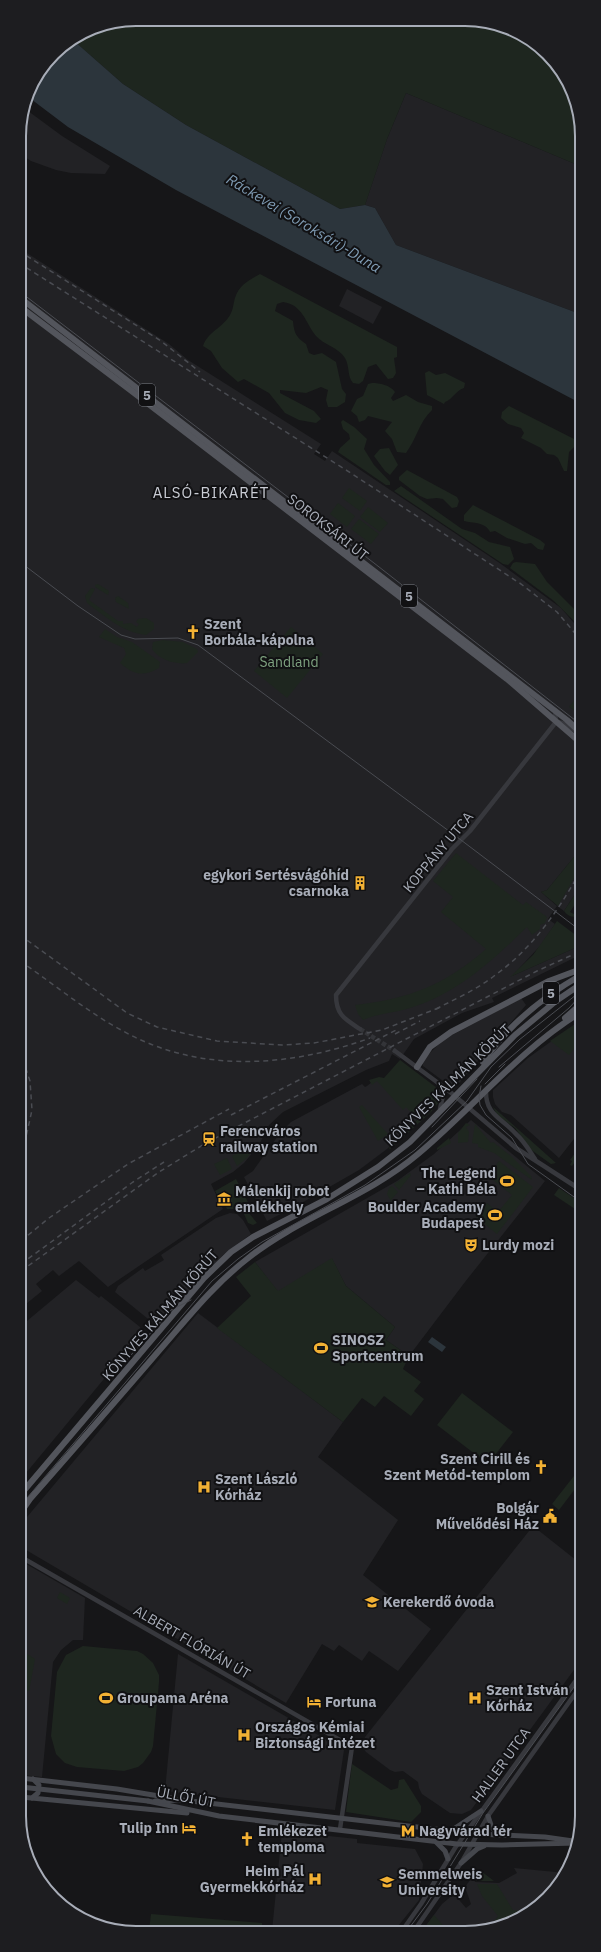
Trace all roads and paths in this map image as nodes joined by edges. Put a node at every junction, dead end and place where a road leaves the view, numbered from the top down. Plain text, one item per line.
1 (26, 302) edge
2 (26, 311) edge
3 (554, 710) junction
4 (556, 722) junction
5 (575, 729) edge
6 (575, 730) edge
7 (575, 739) edge
8 (575, 971) edge
9 (575, 979) edge
10 (575, 987) edge
11 (575, 1010) edge
12 (575, 1016) edge
13 (360, 1029) tunnel mouth
14 (551, 1032) junction
15 (395, 1051) tunnel mouth
16 (417, 1066) junction
17 (475, 1074) junction
18 (440, 1084) junction
19 (486, 1090) junction
20 (455, 1096) junction
21 (468, 1108) junction
22 (438, 1113) junction
23 (536, 1160) junction
24 (575, 1186) edge
25 (26, 1488) edge
26 (26, 1505) edge
27 (26, 1560) edge
28 (575, 1682) edge
29 (575, 1694) edge
30 (26, 1778) edge
31 (33, 1779) junction
32 (26, 1788) edge
33 (26, 1797) edge
34 (32, 1798) junction
35 (182, 1800) junction
36 (148, 1801) junction
37 (481, 1811) junction
38 (210, 1814) junction
39 (488, 1816) junction
40 (342, 1818) junction
41 (340, 1829) junction
42 (452, 1830) junction
43 (466, 1832) junction
44 (478, 1834) junction
45 (499, 1835) junction
46 (435, 1841) junction
47 (572, 1842) edge
48 (572, 1843) edge
49 (457, 1844) junction
50 (471, 1845) junction
51 (487, 1845) junction
52 (448, 1859) junction
53 (461, 1863) junction
54 (405, 1926) edge
55 (417, 1926) edge

1 - 3 main road, SOROKSÁRI ÚT / 5
2 - 4 main road, SOROKSÁRI ÚT / 5
3 - 4 street
3 - 5 main road, SOROKSÁRI ÚT / 5
4 - 6 street
4 - 7 main road, SOROKSÁRI ÚT / 5
4 - 13 street, KOPPÁNY UTCA
8 - 16 main road
9 - 17 main road, 5
10 - 17 main road, KÖNYVES KÁLMÁN KÖRÚT
11 - 14 main road, 5
12 - 14 main road, KÖNYVES KÁLMÁN KÖRÚT
14 - 19 main road, KÖNYVES KÁLMÁN KÖRÚT
15 - 16 street
16 - 18 street
17 - 20 main road, KÖNYVES KÁLMÁN KÖRÚT
18 - 20 street
18 - 22 street
19 - 21 main road, KÖNYVES KÁLMÁN KÖRÚT
19 - 23 street
20 - 21 street
20 - 22 main road, KÖNYVES KÁLMÁN KÖRÚT
21 - 23 street
21 - 26 main road, KÖNYVES KÁLMÁN KÖRÚT
22 - 25 main road, KÖNYVES KÁLMÁN KÖRÚT
23 - 24 street
27 - 40 street, ALBERT FLÓRIÁN ÚT
28 - 37 street, HALLER UTCA
29 - 39 street, HALLER UTCA
30 - 31 main road
31 - 34 main road
31 - 35 main road
32 - 36 main road, bridge
33 - 34 main road
34 - 38 main road
35 - 36 main road, ÜLLŐI ÚT
35 - 40 main road, ÜLLŐI ÚT
36 - 38 main road, ÜLLŐI ÚT
37 - 42 main road
37 - 43 street, HALLER UTCA
38 - 41 main road, ÜLLŐI ÚT
39 - 44 street, HALLER UTCA
39 - 45 main road
40 - 41 street
40 - 42 main road, ÜLLŐI ÚT
41 - 46 main road, ÜLLŐI ÚT
42 - 43 main road, ÜLLŐI ÚT
43 - 44 main road, ÜLLŐI ÚT
43 - 49 street, HALLER UTCA
44 - 45 main road, ÜLLŐI ÚT
44 - 50 street, HALLER UTCA
45 - 47 main road, ÜLLŐI ÚT
46 - 49 main road, ÜLLŐI ÚT
46 - 52 main road
48 - 51 main road, ÜLLŐI ÚT
49 - 50 main road, ÜLLŐI ÚT
49 - 52 street, HALLER UTCA
50 - 51 main road, ÜLLŐI ÚT
50 - 53 street, HALLER UTCA
51 - 53 main road
52 - 54 street, HALLER UTCA
53 - 55 street, HALLER UTCA

